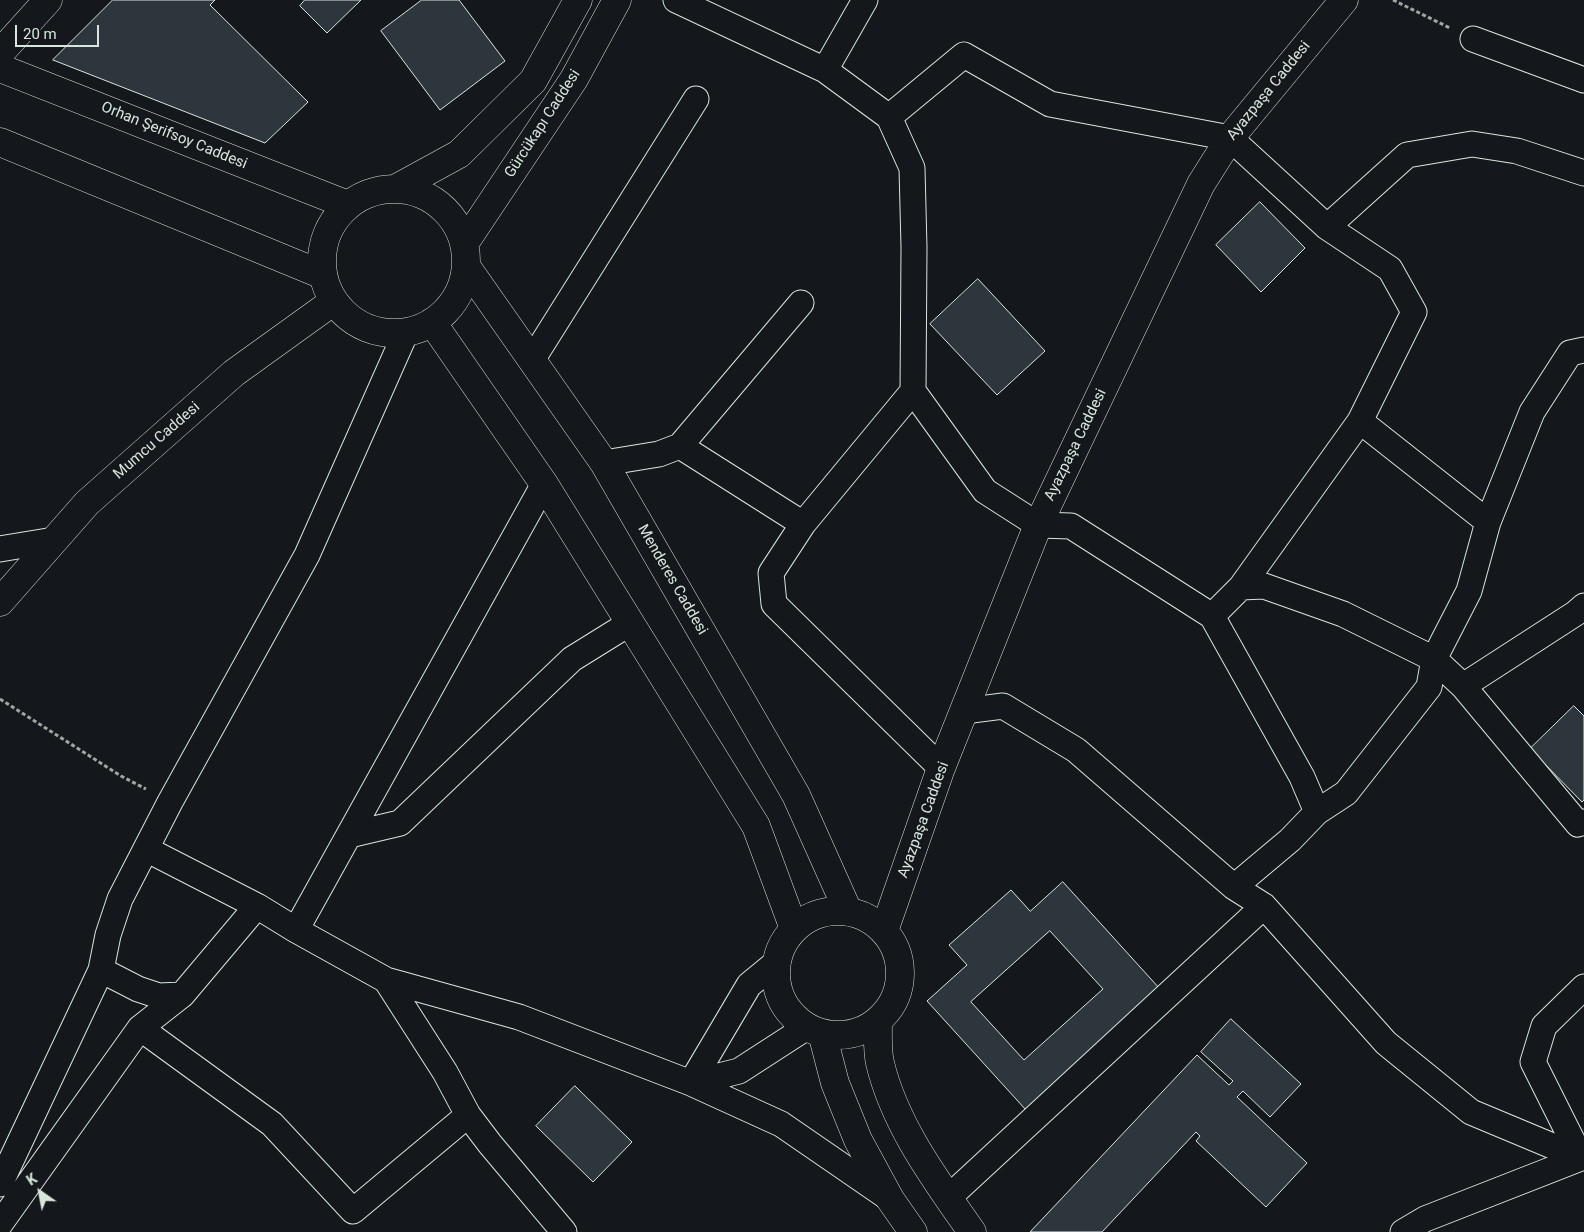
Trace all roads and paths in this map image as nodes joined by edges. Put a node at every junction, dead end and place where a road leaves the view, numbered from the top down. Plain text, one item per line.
1 (48, 0) edge
2 (578, 0) edge
3 (617, 0) edge
4 (676, 0) edge
5 (865, 0) edge
6 (1344, 0) edge
7 (1393, 0) edge
8 (1474, 39) joint
9 (0, 53) edge
10 (0, 68) edge
11 (825, 70) junction
12 (1584, 80) edge
13 (696, 99) dead end
14 (889, 117) junction
15 (1230, 138) junction
16 (0, 142) edge
17 (1584, 172) edge
18 (395, 189) junction
19 (348, 206) junction
20 (1327, 226) junction
21 (465, 255) junction
22 (323, 275) junction
23 (334, 301) junction
24 (801, 303) dead end
25 (432, 322) junction
26 (406, 332) junction
27 (1584, 350) edge
28 (532, 360) junction
29 (913, 391) junction
30 (1360, 421) junction
31 (680, 446) junction
32 (604, 463) junction
33 (544, 484) junction
34 (1488, 522) junction
35 (803, 524) junction
36 (1038, 524) junction
37 (54, 540) junction
38 (0, 549) edge
39 (1241, 587) junction
40 (0, 602) edge
41 (1584, 606) edge
42 (1212, 616) junction
43 (630, 623) junction
44 (1434, 659) junction
45 (1463, 686) junction
46 (0, 699) edge
47 (964, 711) junction
48 (941, 768) junction
49 (121, 776) dead end
50 (1316, 812) junction
51 (1584, 822) edge
52 (349, 835) junction
53 (146, 849) junction
54 (1234, 887) junction
55 (258, 906) junction
56 (1264, 906) junction
57 (848, 911) junction
58 (794, 929) junction
59 (296, 930) junction
60 (884, 931) junction
61 (777, 962) junction
62 (101, 970) junction
63 (386, 980) junction
64 (1584, 987) edge
65 (182, 995) junction
66 (878, 1021) junction
67 (140, 1028) junction
68 (814, 1030) junction
69 (692, 1083) junction
70 (468, 1115) junction
71 (1582, 1158) edge
72 (0, 1184) edge
73 (948, 1198) junction
74 (890, 1199) junction
75 (0, 1224) edge
76 (564, 1232) edge
77 (913, 1232) edge
78 (972, 1232) edge
79 (1403, 1232) edge

1 - 9 main road
2 - 18 main road
3 - 21 main road, Gürcükapı Caddesi
4 - 11 street
5 - 11 street
6 - 15 main road, Ayazpaşa Caddesi
7 - 8 path
8 - 12 street
10 - 19 main road, Orhan Şerifsoy Caddesi
11 - 14 street
13 - 28 street
14 - 15 street
14 - 29 street
15 - 20 street
15 - 36 main road, Ayazpaşa Caddesi
16 - 22 main road
17 - 20 street
18 - 19 main road
18 - 21 main road
19 - 22 main road
20 - 30 street
21 - 25 main road
21 - 28 main road, Menderes Caddesi
22 - 23 main road
23 - 26 main road
23 - 37 main road, Mumcu Caddesi
24 - 31 street
25 - 26 main road
25 - 33 main road
26 - 53 street
27 - 34 street
28 - 32 main road, Menderes Caddesi
29 - 35 street
29 - 36 street
30 - 34 street
30 - 39 street
31 - 32 street
31 - 35 street
32 - 57 main road, Menderes Caddesi
33 - 43 main road
33 - 52 street
34 - 44 street
35 - 48 street
36 - 42 street
36 - 47 main road, Ayazpaşa Caddesi
37 - 38 street
37 - 40 main road, Mumcu Caddesi
39 - 42 street
39 - 44 street
41 - 45 street
42 - 50 street
43 - 52 street
43 - 58 main road
44 - 45 street
44 - 50 street
45 - 51 street
46 - 49 path
47 - 48 main road, Ayazpaşa Caddesi
47 - 54 street
48 - 60 main road, Ayazpaşa Caddesi
50 - 54 street
52 - 59 street
53 - 55 street
53 - 62 street
54 - 56 street
55 - 59 street
55 - 65 street
56 - 71 street
56 - 73 street
57 - 58 main road
57 - 60 main road
58 - 61 main road
59 - 63 street
60 - 66 main road
61 - 68 main road
61 - 69 street
62 - 65 street
62 - 72 street
63 - 69 street
63 - 70 street
64 - 71 street
65 - 67 street
66 - 68 main road
66 - 73 main road
67 - 70 street
67 - 75 street
68 - 69 street
68 - 74 main road
69 - 74 street
70 - 76 street
71 - 79 street
73 - 78 main road
74 - 77 main road

